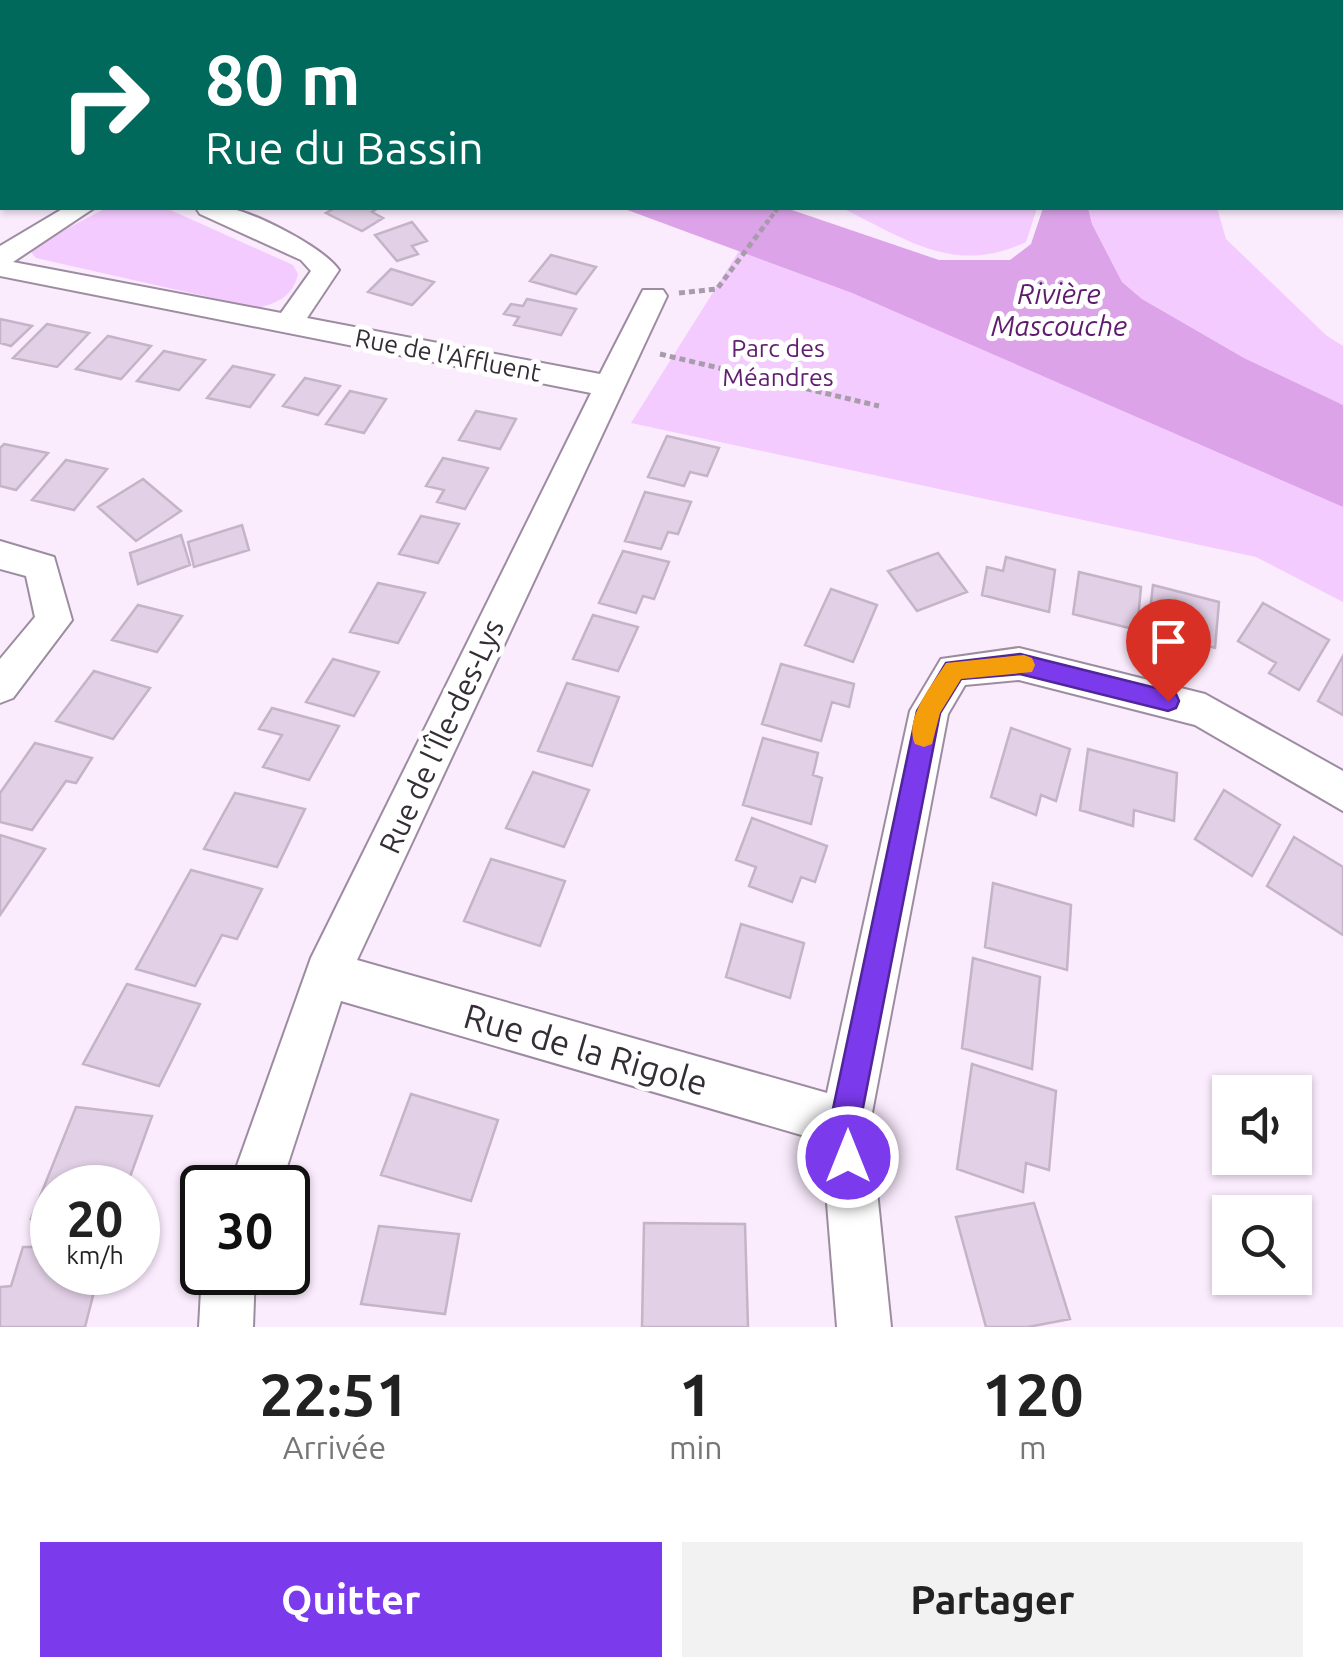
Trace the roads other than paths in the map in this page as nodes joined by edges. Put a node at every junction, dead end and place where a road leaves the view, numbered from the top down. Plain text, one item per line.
1 (78, 210) edge
2 (213, 210) edge
3 (0, 258) edge
4 (0, 268) edge
5 (653, 296) dead end
6 (288, 324) junction
7 (608, 386) junction
8 (0, 555) edge
9 (0, 687) edge
10 (1343, 792) edge
11 (328, 974) junction
12 (845, 1123) junction
13 (262, 1165) edge
14 (228, 1295) edge
15 (226, 1327) edge
16 (864, 1327) edge

1 - 3 street
2 - 6 street
4 - 6 street, Rue de l'Affluent
5 - 7 street, Rue de l'Île-des-Lys
6 - 7 street, Rue de l'Affluent
7 - 11 street, Rue de l'Île-des-Lys
8 - 9 street
10 - 12 street
11 - 12 street, Rue de la Rigole
11 - 13 street, Rue de l'Île-des-Lys
12 - 16 street
14 - 15 street

